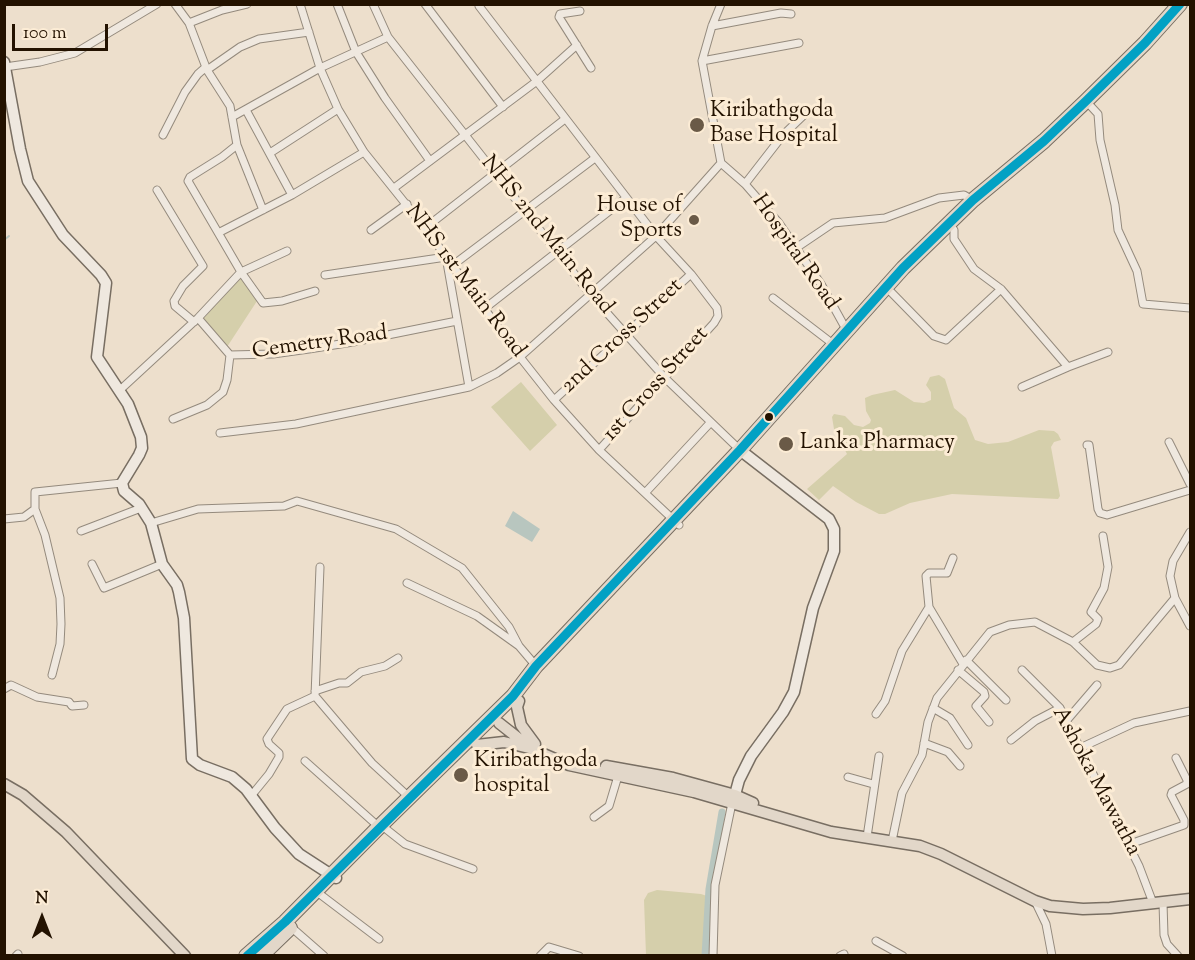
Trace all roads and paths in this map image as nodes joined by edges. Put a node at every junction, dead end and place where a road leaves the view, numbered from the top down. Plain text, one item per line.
1 (157, 4) edge
2 (175, 4) edge
3 (247, 4) edge
4 (300, 4) edge
5 (337, 4) edge
6 (373, 4) edge
7 (425, 4) edge
8 (709, 4) edge
9 (1180, 4) edge
10 (1190, 4) edge
11 (480, 5) edge
12 (720, 6) edge
13 (580, 11) dead end
14 (791, 14) dead end
15 (189, 23) junction
16 (712, 26) junction
17 (309, 32) junction
18 (388, 37) junction
19 (800, 43) dead end
20 (577, 45) junction
21 (356, 52) junction
22 (702, 61) junction
23 (5, 64) edge
24 (591, 68) dead end
25 (206, 69) junction
26 (320, 69) junction
27 (537, 81) junction
28 (6, 82) edge
29 (1089, 104) junction
30 (503, 106) junction
31 (246, 110) junction
32 (338, 110) junction
33 (804, 114) dead end
34 (232, 117) junction
35 (565, 119) junction
36 (163, 135) dead end
37 (465, 135) junction
38 (237, 145) junction
39 (364, 152) junction
40 (270, 153) junction
41 (596, 158) junction
42 (430, 161) junction
43 (721, 163) junction
44 (495, 174) junction
45 (745, 184) junction
46 (394, 188) junction
47 (157, 190) dead end
48 (292, 195) junction
49 (626, 198) junction
50 (973, 200) junction
51 (406, 204) junction
52 (263, 210) junction
53 (524, 212) junction
54 (952, 226) junction
55 (425, 228) junction
56 (371, 230) dead end
57 (220, 232) junction
58 (656, 236) junction
59 (796, 248) junction
60 (286, 251) dead end
61 (557, 252) junction
62 (446, 257) junction
63 (453, 265) junction
64 (242, 272) junction
65 (691, 274) junction
66 (325, 275) dead end
67 (1001, 289) junction
68 (315, 291) dead end
69 (891, 292) junction
70 (591, 295) junction
71 (773, 298) dead end
72 (1191, 308) edge
73 (484, 309) junction
74 (196, 320) junction
75 (457, 321) junction
76 (848, 332) junction
77 (625, 333) junction
78 (833, 344) junction
79 (1108, 352) dead end
80 (230, 355) junction
81 (520, 357) junction
82 (1068, 366) junction
83 (665, 378) junction
84 (468, 387) junction
85 (1023, 387) dead end
86 (120, 390) junction
87 (554, 400) junction
88 (173, 419) dead end
89 (710, 423) junction
90 (220, 433) dead end
91 (1169, 442) dead end
92 (1087, 444) dead end
93 (598, 450) junction
94 (743, 452) junction
95 (122, 483) junction
96 (1191, 484) edge
97 (1191, 490) edge
98 (645, 493) junction
99 (141, 508) junction
100 (35, 509) junction
101 (4, 519) edge
102 (151, 523) junction
103 (676, 523) junction
104 (81, 531) dead end
105 (1191, 532) edge
106 (1103, 536) dead end
107 (953, 558) dead end
108 (92, 564) dead end
109 (162, 564) junction
110 (320, 567) dead end
111 (407, 583) dead end
112 (1175, 598) junction
113 (929, 607) junction
114 (1191, 626) edge
115 (1073, 642) junction
116 (519, 646) junction
117 (398, 658) dead end
118 (963, 665) junction
119 (536, 666) junction
120 (1022, 670) dead end
121 (52, 675) dead end
122 (1097, 685) dead end
123 (4, 689) edge
124 (315, 693) junction
125 (1006, 700) dead end
126 (519, 701) junction
127 (84, 705) dead end
128 (933, 708) junction
129 (1060, 708) junction
130 (1191, 711) edge
131 (876, 714) dead end
132 (498, 718) junction
133 (1067, 720) junction
134 (989, 722) dead end
135 (1011, 740) dead end
136 (924, 743) junction
137 (477, 745) junction
138 (968, 745) dead end
139 (534, 746) junction
140 (1080, 748) junction
141 (879, 756) dead end
142 (1176, 758) dead end
143 (305, 761) dead end
144 (960, 766) dead end
145 (618, 776) junction
146 (848, 777) dead end
147 (4, 784) edge
148 (873, 784) junction
149 (251, 796) junction
150 (410, 798) junction
151 (733, 799) junction
152 (594, 817) dead end
153 (382, 828) junction
154 (867, 837) junction
155 (892, 841) junction
156 (1127, 845) junction
157 (472, 869) dead end
158 (334, 876) junction
159 (321, 894) junction
160 (1191, 899) edge
161 (1035, 901) junction
162 (1158, 903) junction
163 (291, 927) junction
164 (379, 939) dead end
165 (876, 941) dead end
166 (263, 955) edge
167 (185, 956) edge
168 (246, 956) edge
169 (324, 956) edge
170 (540, 956) edge
171 (579, 956) edge
172 (713, 956) edge
173 (903, 956) edge
174 (1052, 956) edge
175 (1178, 956) edge

1 - 23 street
2 - 15 street
3 - 15 street
4 - 17 street, NHS 1st Main Road
5 - 21 street
6 - 18 street, NHS 2nd Main Road
7 - 30 street
8 - 12 street
9 - 29 highway
10 - 29 highway
11 - 27 street, 1st Cross Street
12 - 16 street
13 - 20 street
14 - 16 street
15 - 25 street
16 - 22 street
17 - 25 street
17 - 26 street, NHS 1st Main Road
18 - 21 street
18 - 37 street, NHS 2nd Main Road
19 - 22 street
20 - 24 street
20 - 27 street
21 - 26 street
21 - 42 street
22 - 43 street
23 - 28 street
25 - 34 street
25 - 36 street
26 - 31 street
26 - 32 street, NHS 1st Main Road
27 - 30 street
27 - 35 street, 1st Cross Street
28 - 86 street
29 - 50 highway
29 - 54 highway
29 - 72 street
30 - 37 street
31 - 34 street
31 - 40 street
32 - 39 street, NHS 1st Main Road
32 - 40 street
33 - 45 street
34 - 38 street
35 - 41 street, 1st Cross Street
35 - 44 street
37 - 42 street
37 - 44 street, NHS 2nd Main Road
38 - 52 street
38 - 57 street
39 - 46 street, NHS 1st Main Road
39 - 48 street
40 - 48 street
41 - 49 street, 1st Cross Street
41 - 53 street
42 - 46 street
43 - 45 street, Hospital Road
43 - 58 street
44 - 53 street, NHS 2nd Main Road
44 - 55 street
45 - 59 street, Hospital Road
46 - 51 street, NHS 1st Main Road
47 - 74 street, Cemetry Road
48 - 52 street
49 - 58 street, 1st Cross Street
49 - 61 street
50 - 54 highway
50 - 59 street
51 - 55 street, NHS 1st Main Road
51 - 56 street
52 - 57 street
53 - 61 street, NHS 2nd Main Road
53 - 63 street
54 - 67 street
54 - 69 highway
54 - 76 highway
55 - 62 street, NHS 1st Main Road
57 - 64 street
58 - 65 street, 1st Cross Street
58 - 70 street
59 - 76 street, Hospital Road
60 - 64 street
61 - 70 street, NHS 2nd Main Road
61 - 73 street
62 - 63 street, NHS 1st Main Road
62 - 66 street
62 - 75 street
63 - 73 street, NHS 1st Main Road
64 - 68 street
64 - 74 street
65 - 77 street, 2nd Cross Street
65 - 83 street, 1st Cross Street
67 - 69 street
67 - 82 street
69 - 76 highway
70 - 77 street, NHS 2nd Main Road
70 - 81 street
71 - 78 street
73 - 81 street, NHS 1st Main Road
74 - 80 street, Cemetry Road
74 - 86 street
75 - 80 street, Cemetry Road
75 - 84 street
76 - 78 highway
76 - 94 highway
77 - 83 street, NHS 2nd Main Road
77 - 87 street, 2nd Cross Street
78 - 94 highway
79 - 82 street
80 - 88 street
81 - 84 street
81 - 87 street, NHS 1st Main Road
82 - 85 street
83 - 89 street, NHS 2nd Main Road
83 - 93 street, 1st Cross Street
84 - 90 street
86 - 95 street
87 - 93 street, NHS 1st Main Road
89 - 94 street, NHS 2nd Main Road
89 - 98 street
91 - 96 street
92 - 97 street
93 - 98 street, NHS 1st Main Road
94 - 103 highway
94 - 151 street
95 - 99 street
95 - 100 street
98 - 103 street, NHS 1st Main Road
99 - 102 street
99 - 104 street
100 - 101 street
100 - 121 street
102 - 109 street
102 - 116 street
103 - 119 highway
103 - 126 highway
105 - 112 street
106 - 115 street
107 - 113 street
108 - 109 street
109 - 149 street
110 - 124 street
111 - 116 street
112 - 114 street
112 - 115 street
113 - 118 street
113 - 131 street
115 - 118 street
116 - 119 street
117 - 124 street
118 - 125 street
118 - 128 street
118 - 134 street
119 - 132 highway
120 - 129 street, Ashoka Mawatha
122 - 133 street
123 - 127 street
124 - 149 street
124 - 150 street
126 - 132 highway
126 - 139 main road
128 - 136 street
128 - 138 street
129 - 133 street, Ashoka Mawatha
129 - 135 street
130 - 140 street
132 - 137 highway
132 - 139 main road
132 - 150 highway
133 - 140 street, Ashoka Mawatha
136 - 144 street
136 - 155 street
137 - 139 main road
137 - 153 highway
139 - 145 main road
139 - 151 main road
140 - 156 street, Ashoka Mawatha
141 - 148 street
142 - 156 street
143 - 153 street
145 - 151 main road
145 - 152 street
146 - 148 street
147 - 167 main road
148 - 154 street
149 - 158 street
150 - 153 highway
151 - 154 main road
151 - 172 street
153 - 157 street
153 - 158 highway
154 - 155 main road
155 - 161 main road
156 - 162 street, Ashoka Mawatha
158 - 159 highway
158 - 168 highway
159 - 163 highway
159 - 164 street
160 - 162 main road
161 - 162 main road
161 - 174 street
162 - 175 street, Ashoka Mawatha
163 - 166 highway
163 - 169 street
165 - 173 street
170 - 171 street

